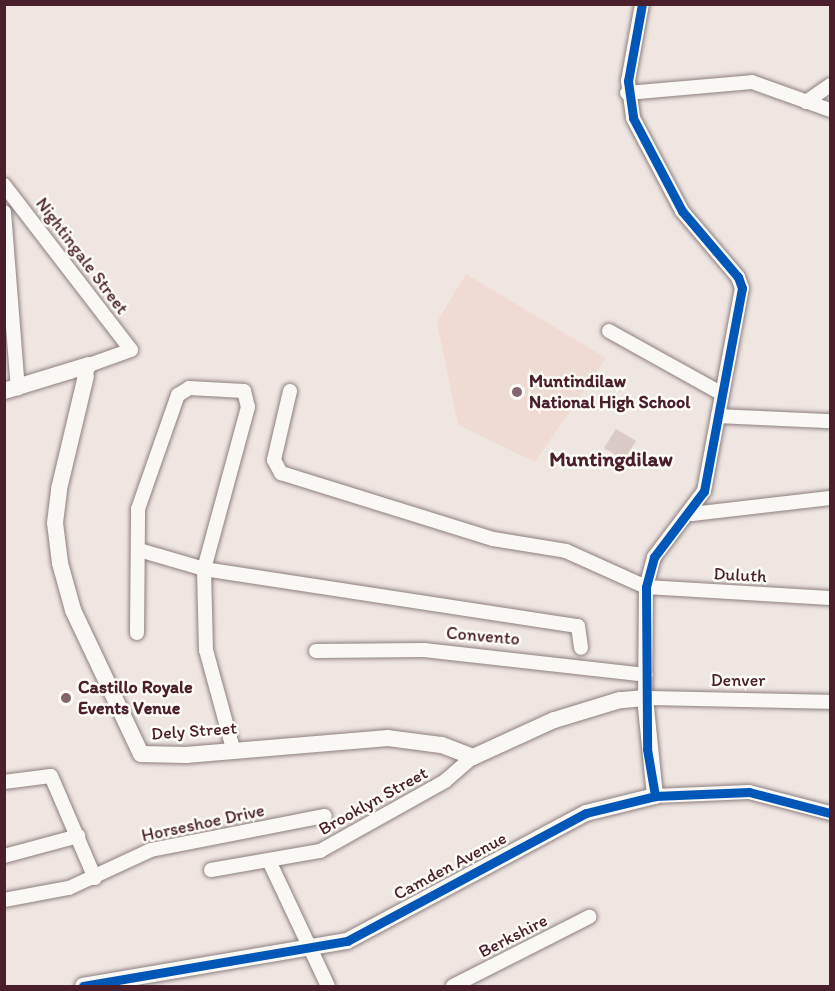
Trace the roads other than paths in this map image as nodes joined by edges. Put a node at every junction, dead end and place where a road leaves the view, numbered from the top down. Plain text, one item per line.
1 (642, 4) edge
2 (831, 85) edge
3 (627, 93) junction
4 (806, 102) junction
5 (831, 110) edge
6 (4, 185) edge
7 (4, 212) edge
8 (609, 331) dead end
9 (87, 370) junction
10 (11, 389) edge
11 (290, 392) dead end
12 (722, 394) junction
13 (718, 416) junction
14 (831, 421) edge
15 (831, 498) edge
16 (692, 514) junction
17 (139, 550) junction
18 (204, 569) junction
19 (646, 587) junction
20 (831, 598) edge
21 (137, 633) dead end
22 (581, 648) dead end
23 (316, 651) dead end
24 (646, 675) junction
25 (645, 698) junction
26 (831, 702) edge
27 (233, 749) junction
28 (474, 757) junction
29 (4, 782) edge
30 (655, 796) junction
31 (831, 813) edge
32 (325, 816) dead end
33 (78, 837) junction
34 (4, 856) edge
35 (270, 863) junction
36 (211, 870) dead end
37 (95, 878) junction
38 (4, 900) edge
39 (589, 917) dead end
40 (311, 950) junction
41 (83, 987) edge
42 (328, 987) edge
43 (453, 987) edge

1 - 3 street
2 - 4 street
3 - 4 street
3 - 12 street
4 - 5 street
6 - 9 street, Nightingale Street
7 - 10 street
8 - 12 street
9 - 10 street
9 - 27 street, Dely Street
11 - 19 street
12 - 13 street
13 - 14 street
13 - 16 street
15 - 16 street
16 - 19 street
17 - 18 street
17 - 18 street
17 - 21 street
18 - 22 street
18 - 27 street
19 - 20 street, Duluth
19 - 24 street
23 - 24 street, Convento
24 - 25 street
25 - 26 street, Denver
25 - 28 street
25 - 30 street
27 - 28 street, Dely Street
28 - 35 street, Brooklyn Street
29 - 33 street
30 - 31 street, Camden Avenue
30 - 40 street, Camden Avenue
32 - 37 street, Horseshoe Drive
33 - 34 street
33 - 37 street
35 - 36 street, Brooklyn Street
35 - 40 street
37 - 38 street, Horseshoe Drive
39 - 43 street, Berkshire
40 - 41 street, Camden Avenue
40 - 42 street

